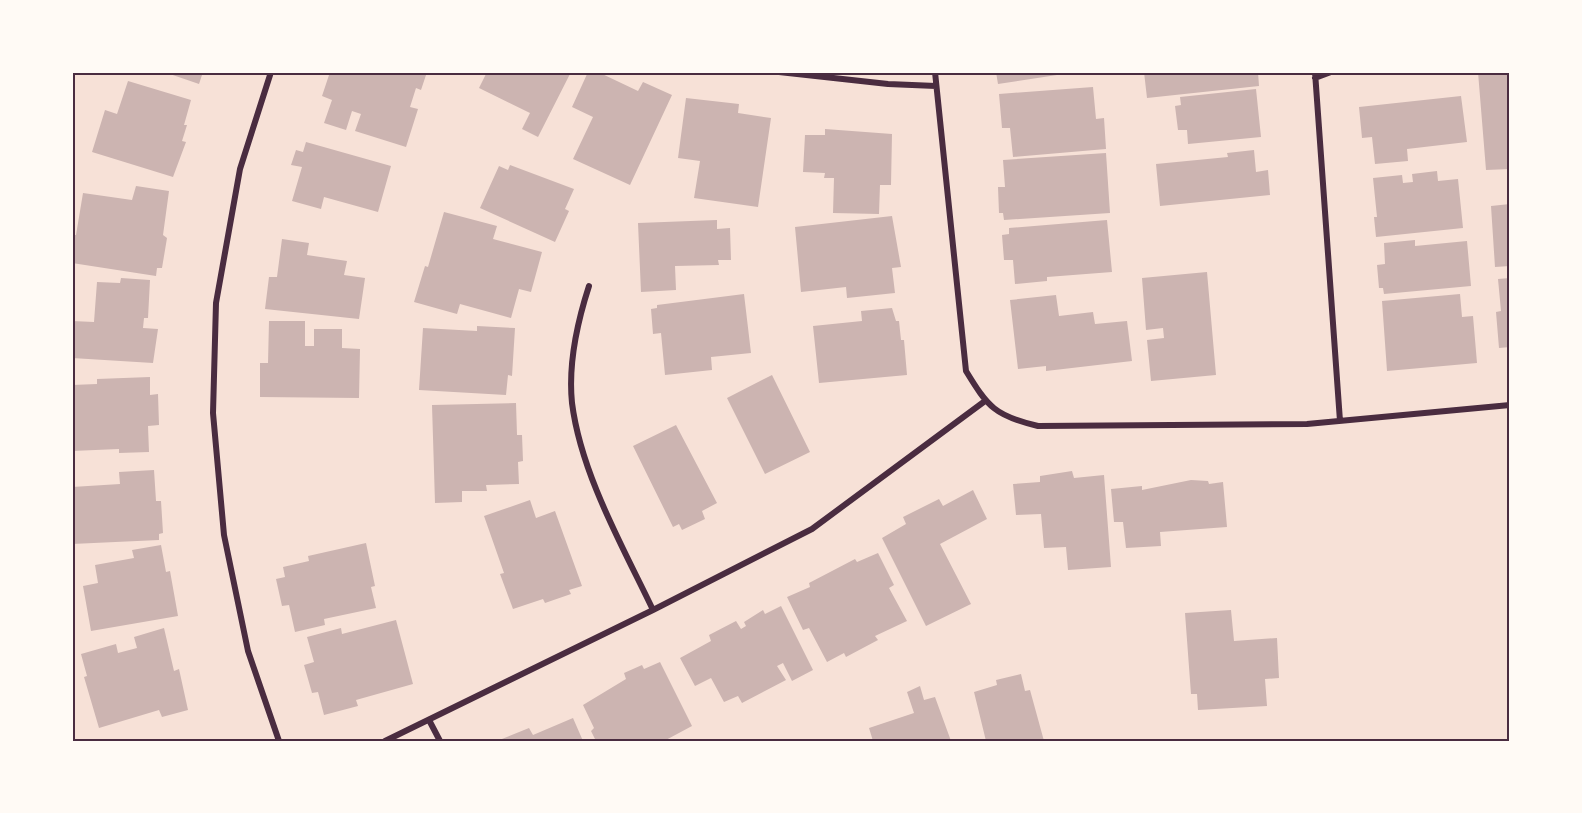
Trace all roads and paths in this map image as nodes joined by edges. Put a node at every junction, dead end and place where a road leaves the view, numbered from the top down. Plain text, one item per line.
1 (271, 72) edge
2 (779, 72) edge
3 (935, 72) edge
4 (1331, 72) edge
5 (1315, 75) edge
6 (936, 86) junction
7 (588, 286) dead end
8 (985, 401) junction
9 (1510, 405) edge
10 (1340, 421) junction
11 (653, 610) junction
12 (429, 720) junction
13 (279, 741) edge
14 (385, 741) edge
15 (440, 741) edge

1 - 13 street
2 - 6 street
3 - 6 street
4 - 5 street
5 - 10 street
6 - 8 street
7 - 11 street
8 - 10 street
8 - 11 street
9 - 10 street
11 - 12 street
12 - 14 street
12 - 15 street

